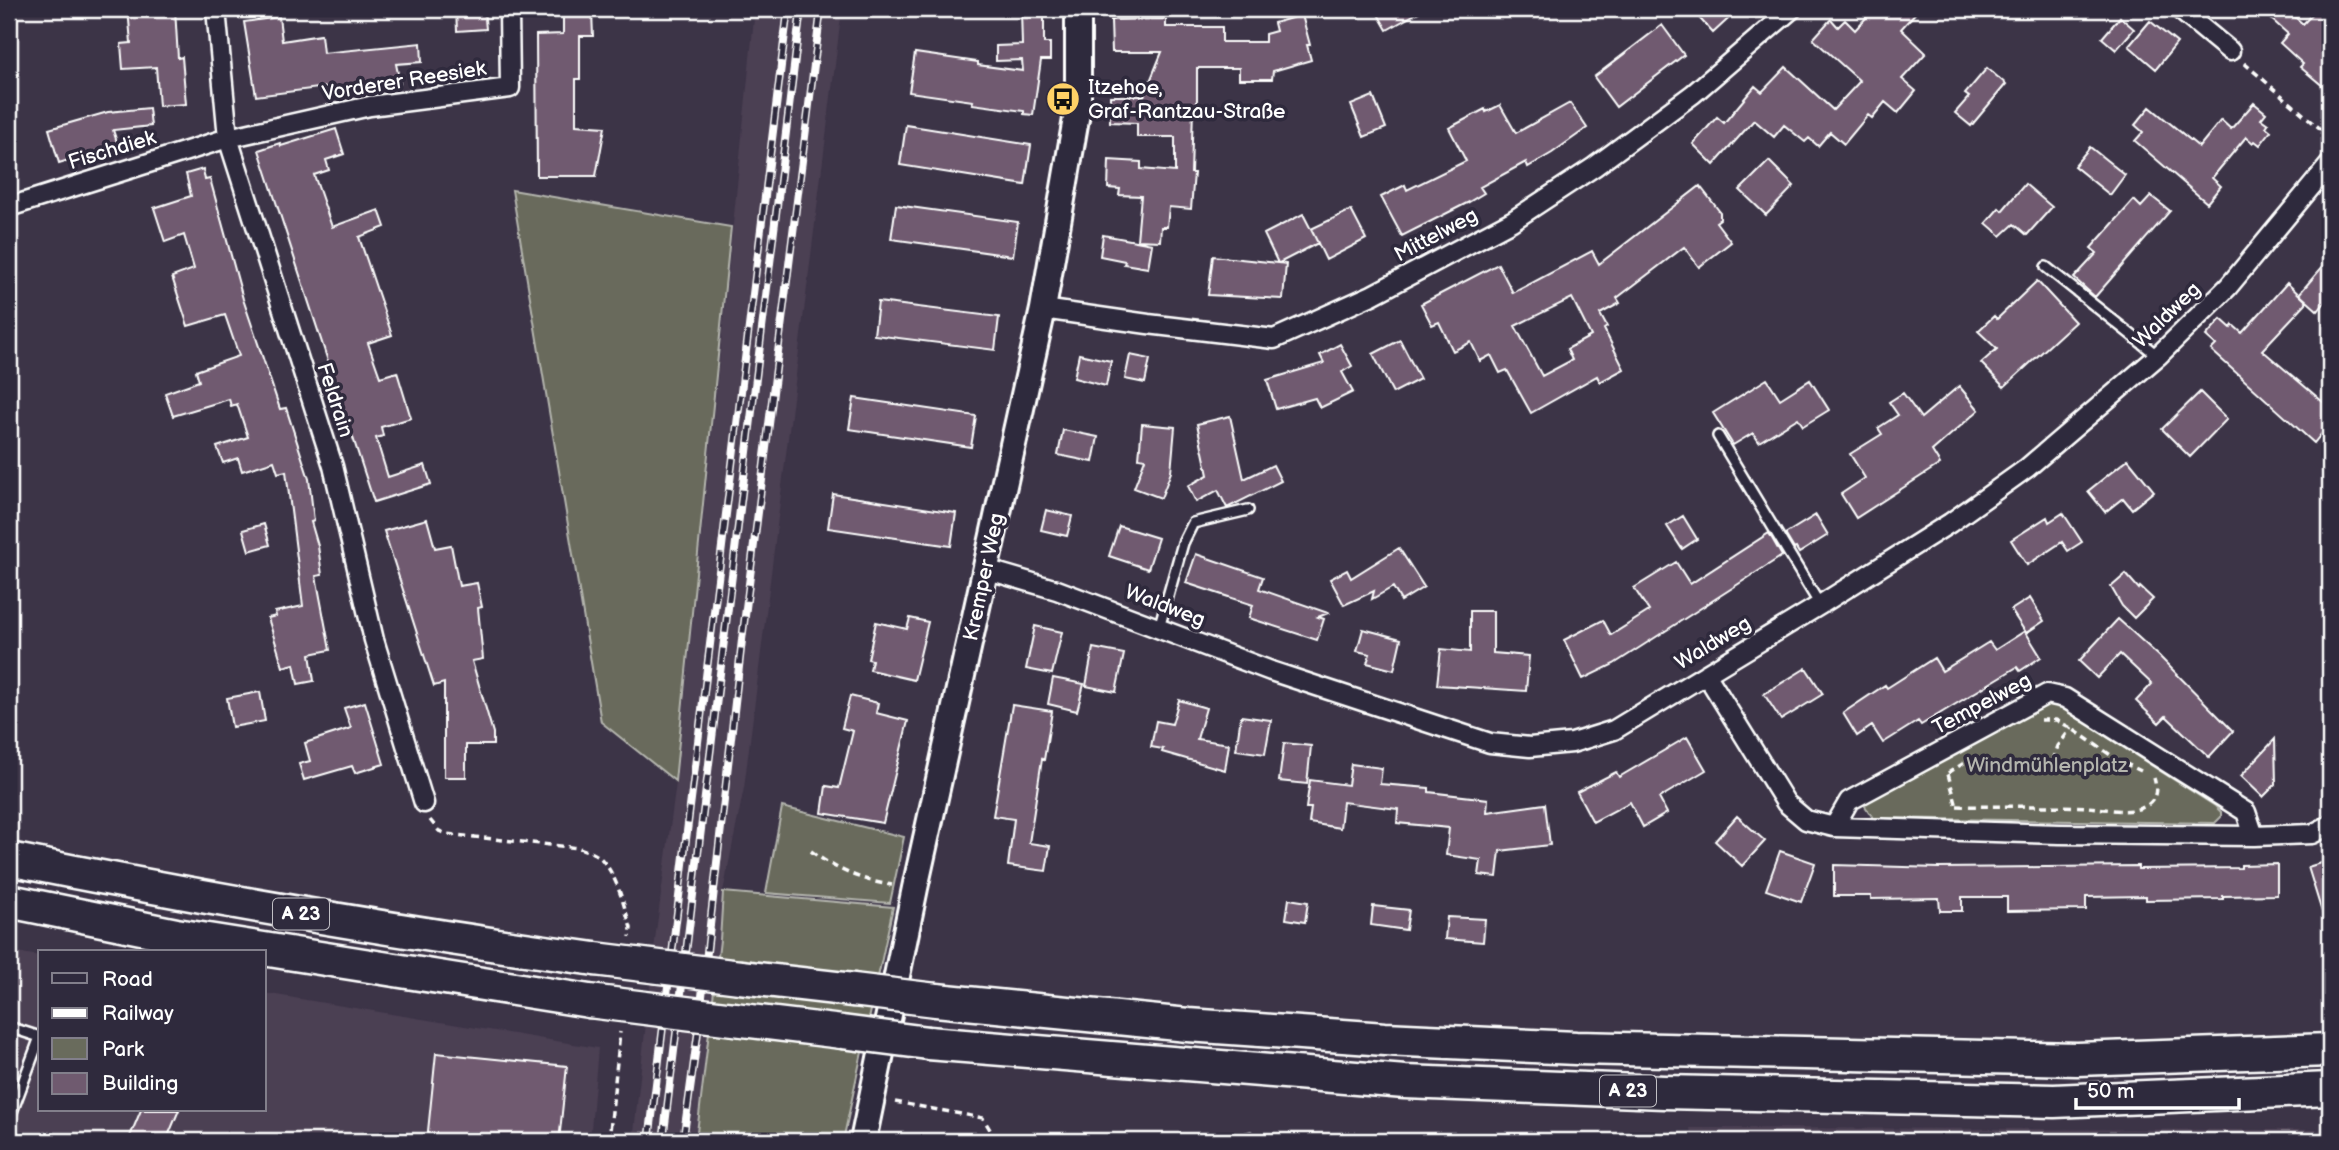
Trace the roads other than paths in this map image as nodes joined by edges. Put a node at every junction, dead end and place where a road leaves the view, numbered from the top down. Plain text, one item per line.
1 (216, 9) edge
2 (509, 9) edge
3 (1078, 9) edge
4 (1792, 9) edge
5 (2179, 9) edge
6 (2230, 51) road end
7 (228, 138) junction
8 (2328, 171) edge
9 (9, 207) edge
10 (2046, 267) dead end
11 (1043, 309) junction
12 (2158, 356) junction
13 (1718, 436) dead end
14 (1248, 510) dead end
15 (985, 569) junction
16 (1820, 606) junction
17 (1159, 628) junction
18 (1706, 674) junction
19 (424, 803) dead end
20 (2330, 825) edge
21 (1834, 827) junction
22 (2254, 836) junction
23 (9, 859) edge
24 (9, 901) edge
25 (9, 1027) edge
26 (38, 1036) edge
27 (38, 1042) edge
28 (2330, 1050) edge
29 (2330, 1089) edge
30 (9, 1120) edge
31 (863, 1141) edge

1 - 7 street, Feldrain
2 - 7 street, Vorderer Reesiek
3 - 11 street, Kremper Weg
4 - 11 street, Mittelweg
5 - 6 street
7 - 9 street, Fischdiek
7 - 19 street, Feldrain
8 - 12 street, Waldweg
10 - 12 lane
11 - 15 street, Kremper Weg
12 - 16 street, Waldweg
13 - 16 lane
14 - 17 lane
15 - 17 street, Waldweg
15 - 31 street, Kremper Weg
16 - 18 street, Waldweg
17 - 18 street, Waldweg
18 - 21 street
20 - 22 street
21 - 22 street
21 - 22 street, Tempelweg
23 - 28 highway, A 23, bridge
24 - 29 highway, A 23, bridge
25 - 26 lane
27 - 30 lane

